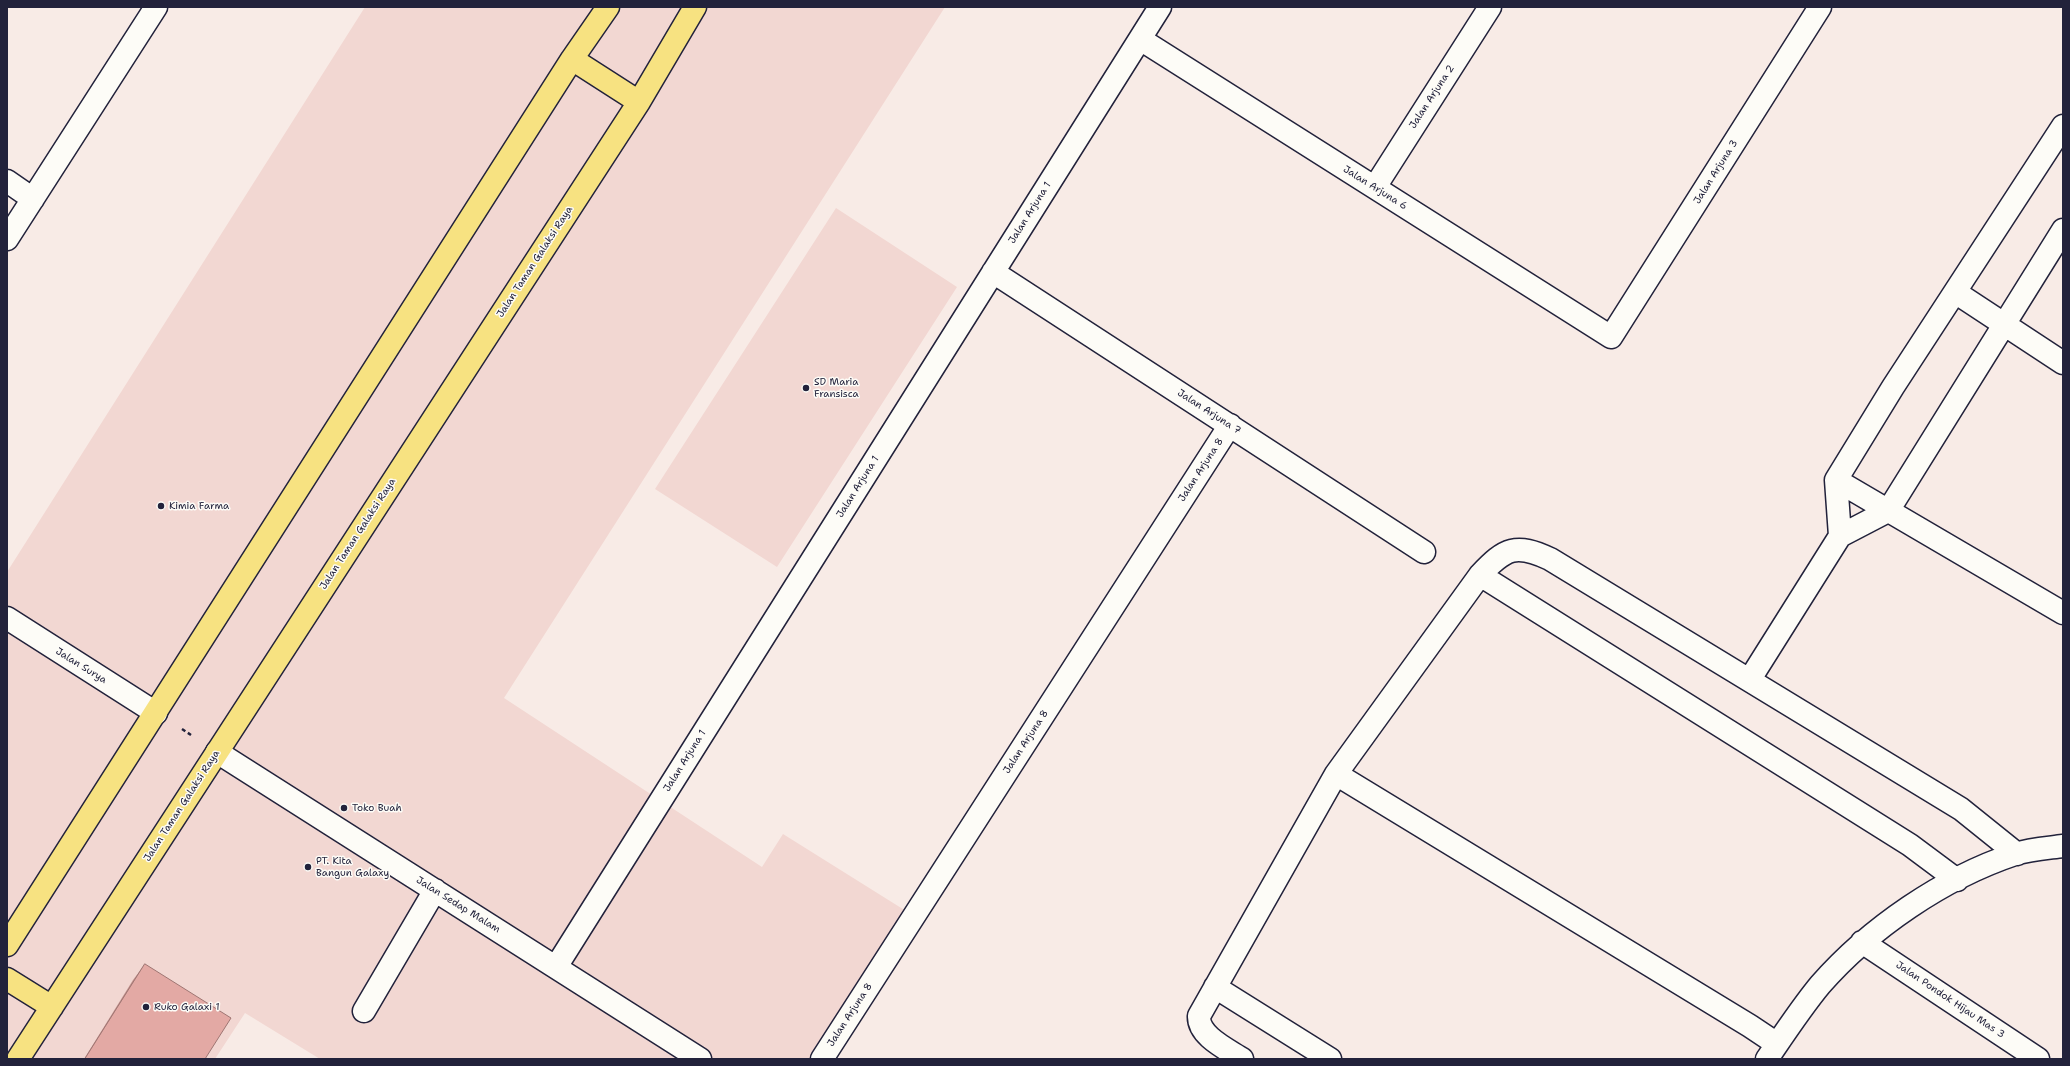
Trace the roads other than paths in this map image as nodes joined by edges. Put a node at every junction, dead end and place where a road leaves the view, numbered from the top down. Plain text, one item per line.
1 (156, 7) edge
2 (608, 7) edge
3 (695, 7) edge
4 (1160, 7) edge
5 (1490, 7) edge
6 (1820, 7) edge
7 (1140, 39) junction
8 (572, 59) junction
9 (639, 102) junction
10 (2063, 126) edge
11 (7, 182) edge
12 (1375, 187) junction
13 (33, 199) junction
14 (2063, 230) edge
15 (7, 239) edge
16 (993, 272) junction
17 (1955, 292) junction
18 (2004, 326) junction
19 (1611, 337) joint
20 (2063, 363) edge
21 (1230, 425) junction
22 (1836, 480) junction
23 (1888, 510) junction
24 (1840, 536) junction
25 (1424, 552) dead end
26 (1480, 575) junction
27 (2063, 613) edge
28 (7, 618) edge
29 (1750, 679) junction
30 (156, 713) junction
31 (217, 752) junction
32 (1336, 774) junction
33 (2063, 846) edge
34 (2016, 854) junction
35 (1957, 880) junction
36 (435, 890) junction
37 (1862, 942) junction
38 (7, 945) edge
39 (556, 967) junction
40 (7, 979) edge
41 (1215, 987) junction
42 (52, 1007) junction
43 (364, 1011) dead end
44 (1772, 1052) edge
45 (18, 1059) edge
46 (700, 1059) edge
47 (822, 1059) edge
48 (1242, 1059) edge
49 (1330, 1059) edge
50 (2038, 1059) edge

1 - 13 street
2 - 8 main road
3 - 9 main road, Jalan Taman Galaksi Raya
4 - 7 street, Jalan Arjuna 1
5 - 12 street, Jalan Arjuna 2
6 - 19 street, Jalan Arjuna 3
7 - 12 street, Jalan Arjuna 6
7 - 16 street, Jalan Arjuna 1
8 - 9 main road
8 - 30 main road
9 - 31 main road, Jalan Taman Galaksi Raya
10 - 17 street
11 - 13 street
12 - 19 street, Jalan Arjuna 6
13 - 15 street
14 - 18 street
16 - 21 street, Jalan Arjuna 7
16 - 39 street, Jalan Arjuna 1
17 - 18 street
17 - 22 street
18 - 20 street
18 - 23 street
21 - 25 street, Jalan Arjuna 7
21 - 47 street, Jalan Arjuna 8
22 - 23 street
22 - 24 street
23 - 24 street
23 - 27 street
24 - 29 street
26 - 29 street
26 - 32 street
26 - 35 street
28 - 30 street, Jalan Surya
29 - 34 street
30 - 38 main road
31 - 36 street, Jalan Sedap Malam
31 - 42 main road, Jalan Taman Galaksi Raya
32 - 41 street
32 - 44 street
33 - 34 street
34 - 35 street
35 - 37 street
36 - 39 street, Jalan Sedap Malam
36 - 43 street
37 - 44 street
37 - 50 street, Jalan Pondok Hijau Mas 3
39 - 46 street, Jalan Sedap Malam
40 - 42 main road
41 - 48 street
41 - 49 street
42 - 45 main road, Jalan Taman Galaksi Raya

